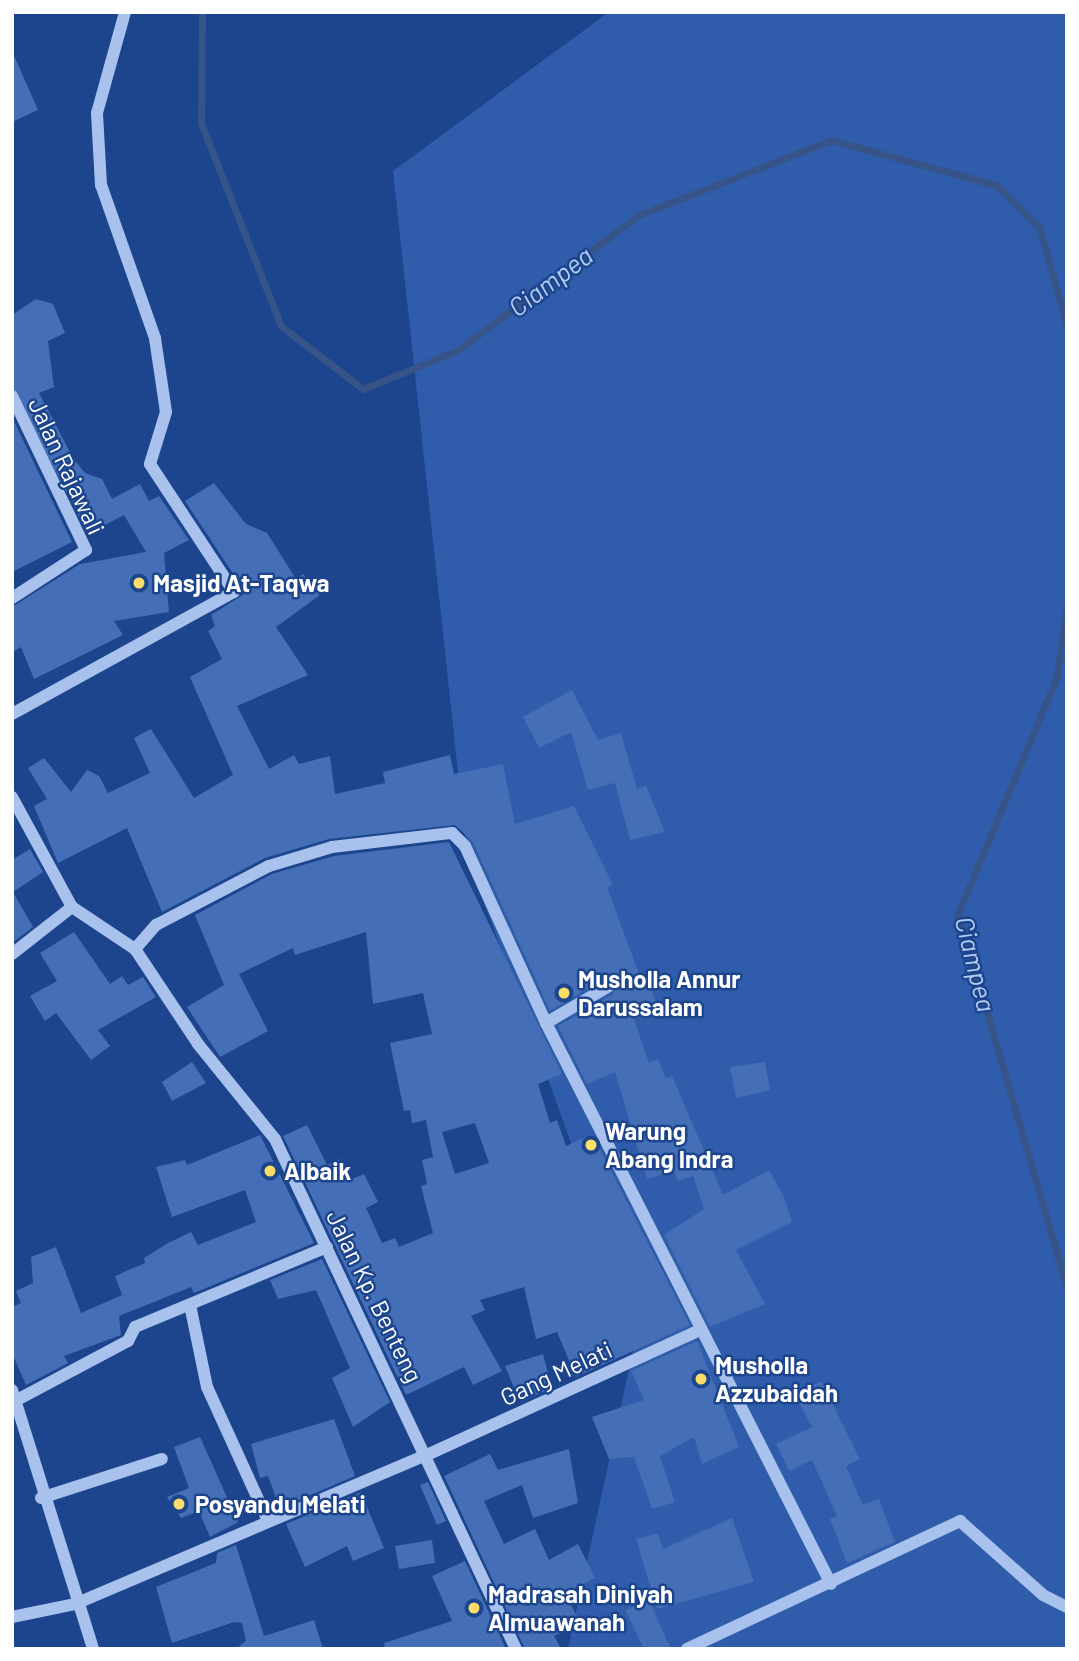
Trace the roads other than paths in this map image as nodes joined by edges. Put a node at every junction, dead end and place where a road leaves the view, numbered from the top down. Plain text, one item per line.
1 (125, 12) edge
2 (12, 397) edge
3 (12, 598) edge
4 (12, 714) edge
5 (12, 797) edge
6 (72, 907) junction
7 (135, 949) junction
8 (12, 954) edge
9 (609, 986) dead end
10 (545, 1023) junction
11 (327, 1247) junction
12 (190, 1304) junction
13 (700, 1330) junction
14 (14, 1395) edge
15 (429, 1454) junction
16 (162, 1459) dead end
17 (41, 1499) junction
18 (268, 1521) junction
19 (831, 1584) junction
20 (75, 1604) junction
21 (1067, 1606) edge
22 (12, 1617) edge
23 (93, 1649) edge
24 (516, 1649) edge
25 (687, 1649) edge

1 - 4 street
2 - 3 street, Jalan Rajawali
5 - 6 street, Jalan Kp. Benteng
6 - 7 street, Jalan Kp. Benteng
6 - 8 street
7 - 10 street
7 - 11 street, Jalan Kp. Benteng
9 - 10 street
10 - 13 street
11 - 12 street
11 - 15 street, Jalan Kp. Benteng
12 - 14 street
12 - 18 street
13 - 15 street, Gang Melati
13 - 19 street
14 - 17 street
15 - 18 street, Gang Melati
15 - 24 street, Jalan Kp. Benteng
16 - 17 street
17 - 20 street
18 - 20 street, Gang Melati
19 - 21 street
19 - 25 street
20 - 22 street, Gang Melati
20 - 23 street

